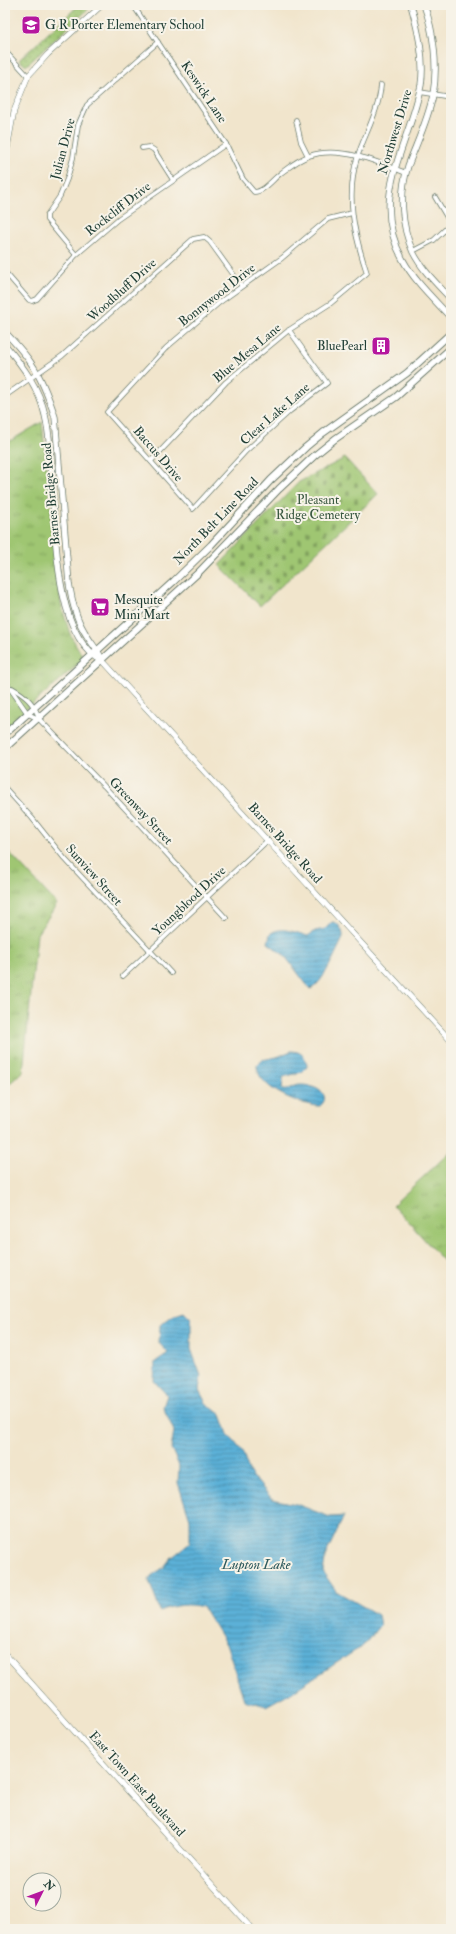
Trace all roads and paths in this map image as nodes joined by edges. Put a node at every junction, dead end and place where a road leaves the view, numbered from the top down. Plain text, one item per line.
1 (102, 5) edge
2 (133, 5) edge
3 (410, 5) edge
4 (424, 5) edge
5 (158, 42) junction
6 (5, 51) edge
7 (28, 76) junction
8 (381, 86) dead end
9 (419, 92) junction
10 (433, 93) junction
11 (451, 97) edge
12 (296, 120) dead end
13 (226, 144) junction
14 (7, 146) edge
15 (142, 148) dead end
16 (308, 156) junction
17 (358, 157) junction
18 (5, 160) edge
19 (394, 168) junction
20 (406, 173) junction
21 (173, 180) junction
22 (435, 197) dead end
23 (352, 213) junction
24 (451, 224) edge
25 (413, 251) junction
26 (76, 255) junction
27 (5, 272) edge
28 (241, 285) junction
29 (451, 299) edge
30 (451, 318) edge
31 (289, 330) junction
32 (5, 332) edge
33 (451, 333) edge
34 (5, 344) edge
35 (451, 348) edge
36 (37, 373) junction
37 (30, 378) junction
38 (5, 396) edge
39 (107, 412) joint
40 (49, 438) junction
41 (57, 438) junction
42 (306, 447) junction
43 (314, 456) junction
44 (151, 461) junction
45 (62, 493) junction
46 (53, 494) junction
47 (193, 509) joint
48 (186, 570) junction
49 (194, 577) junction
50 (98, 651) junction
51 (92, 656) junction
52 (103, 661) junction
53 (5, 681) edge
54 (12, 688) junction
55 (36, 707) junction
56 (28, 714) junction
57 (39, 719) junction
58 (5, 734) edge
59 (5, 748) edge
60 (5, 788) edge
61 (268, 840) junction
62 (207, 898) junction
63 (226, 918) dead end
64 (150, 950) junction
65 (171, 973) dead end
66 (123, 976) dead end
67 (451, 1041) edge
68 (5, 1654) edge
69 (252, 1929) edge

1 - 7 street
2 - 5 street, Keswick Lane
3 - 9 main road, Northwest Drive
4 - 10 main road, Northwest Drive
5 - 13 street, Keswick Lane
5 - 26 street, Julian Drive
6 - 7 street
7 - 14 street
8 - 17 street
9 - 10 street
9 - 19 main road, Northwest Drive
10 - 11 street
10 - 20 main road, Northwest Drive
12 - 16 street
13 - 16 street, Keswick Lane
13 - 21 street, Rockcliff Drive
14 - 18 street
15 - 21 street
16 - 17 street
17 - 19 street
17 - 23 street
19 - 20 street
19 - 30 main road, Northwest Drive
20 - 25 main road, Northwest Drive
21 - 26 street, Rockcliff Drive
22 - 24 street
23 - 28 street, Bonnywood Drive
23 - 31 street, Blue Mesa Lane
24 - 25 street
25 - 29 main road, Northwest Drive
26 - 27 street, Rockcliff Drive
28 - 36 street, Woodbluff Drive
28 - 39 street, Bonnywood Drive
31 - 44 street, Blue Mesa Lane
31 - 47 street, Clear Lake Lane
32 - 36 main road, Barnes Bridge Road
33 - 42 main road, North Belt Line Road
34 - 37 main road, Barnes Bridge Road
35 - 43 main road, North Belt Line Road
36 - 37 street, Woodbluff Drive
36 - 41 main road, Barnes Bridge Road
37 - 38 street, Woodbluff Drive
37 - 40 main road, Barnes Bridge Road
39 - 44 street, Baccus Drive
40 - 41 main road
40 - 46 main road, Barnes Bridge Road
41 - 45 main road, Barnes Bridge Road
42 - 43 main road
42 - 48 main road, North Belt Line Road
43 - 49 main road, North Belt Line Road
44 - 47 street, Baccus Drive
45 - 46 main road
45 - 50 main road, Barnes Bridge Road
46 - 51 main road, Barnes Bridge Road
48 - 49 main road
48 - 50 main road, North Belt Line Road
49 - 52 main road, North Belt Line Road
50 - 51 main road, North Belt Line Road
50 - 52 main road, Barnes Bridge Road
51 - 52 main road, Barnes Bridge Road
51 - 55 main road, North Belt Line Road
52 - 57 main road, North Belt Line Road
52 - 61 street, Barnes Bridge Road
53 - 54 street
54 - 55 street
54 - 56 street
55 - 56 main road, North Belt Line Road
55 - 57 street
56 - 57 street
56 - 58 main road, North Belt Line Road
57 - 59 main road, North Belt Line Road
57 - 62 street, Greenway Street
60 - 64 street, Sunview Street
61 - 62 street, Youngblood Drive
61 - 67 street, Barnes Bridge Road
62 - 63 street, Greenway Street
62 - 64 street, Youngblood Drive
64 - 65 street, Sunview Street
64 - 66 street, Youngblood Drive
68 - 69 street, East Town East Boulevard

